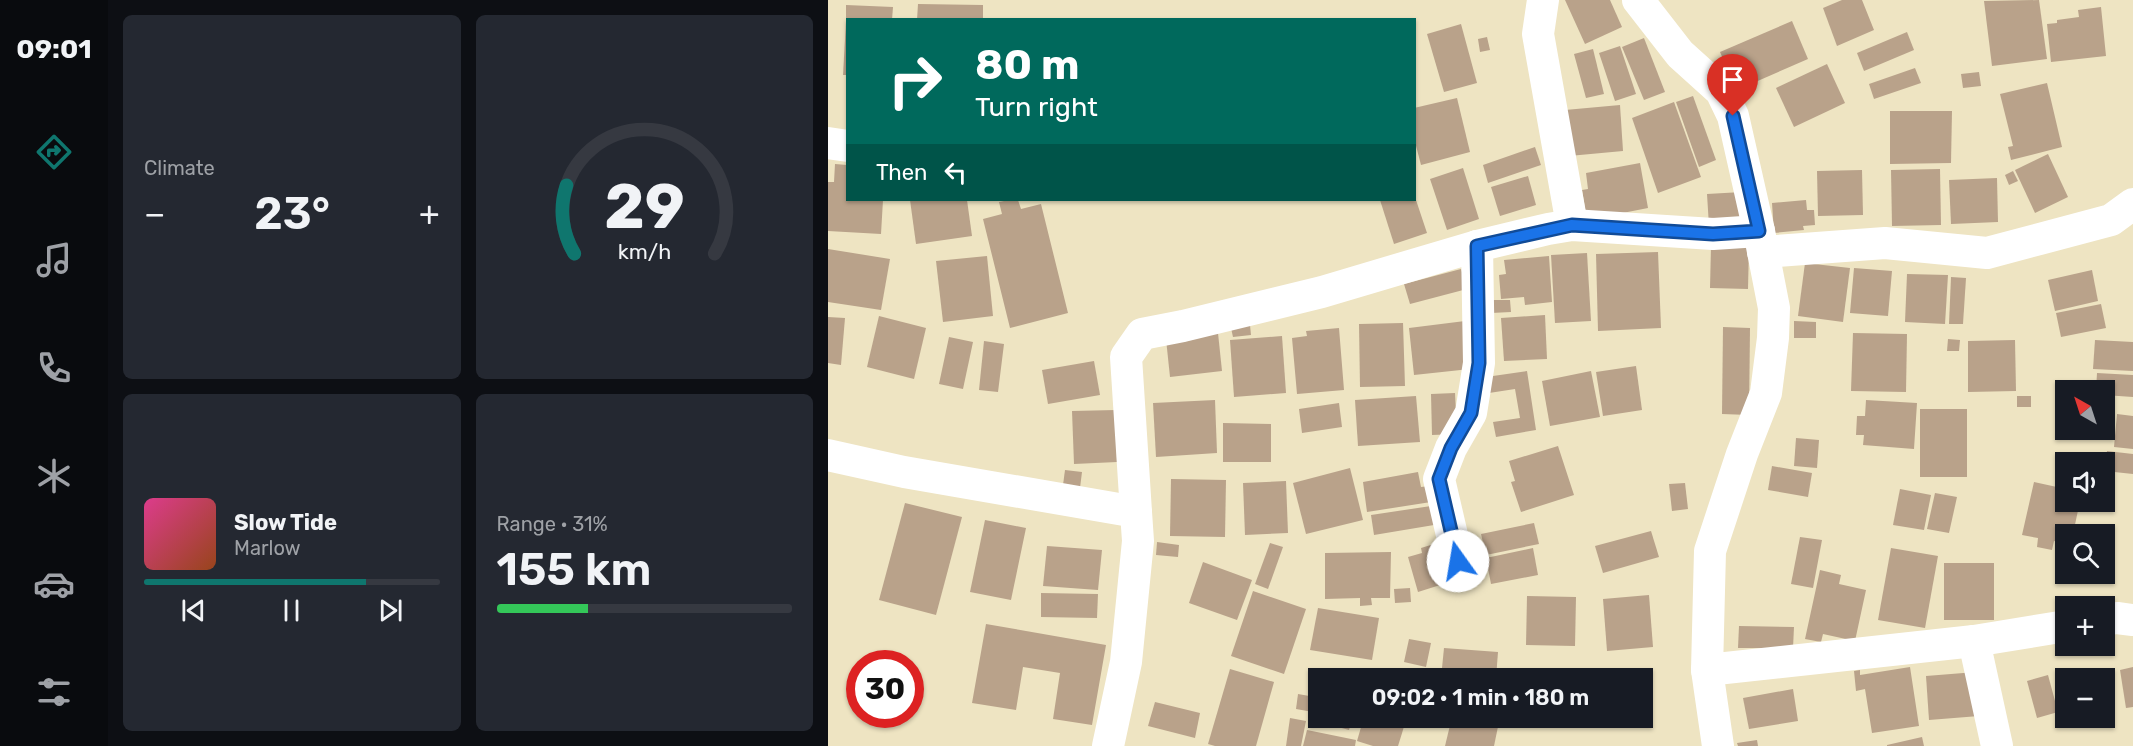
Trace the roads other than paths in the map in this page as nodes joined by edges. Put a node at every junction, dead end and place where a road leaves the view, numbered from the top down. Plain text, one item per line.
1 (1543, 0) edge
2 (1638, 0) edge
3 (828, 143) edge
4 (846, 146) edge
5 (2133, 204) edge
6 (1572, 225) junction
7 (1761, 242) junction
8 (1477, 246) junction
9 (828, 455) edge
10 (1136, 512) junction
11 (1458, 561) dead end
12 (2115, 618) edge
13 (2133, 620) edge
14 (2055, 628) edge
15 (1974, 641) junction
16 (1707, 670) junction
17 (1108, 746) edge
18 (1718, 746) edge
19 (1997, 746) edge

1 - 6 street
2 - 7 street
3 - 4 street
5 - 7 street
6 - 7 street
6 - 8 street
7 - 16 street
8 - 10 street
8 - 11 street
9 - 10 street
10 - 17 street
12 - 13 street
14 - 15 street
15 - 16 street
15 - 19 street
16 - 18 street

